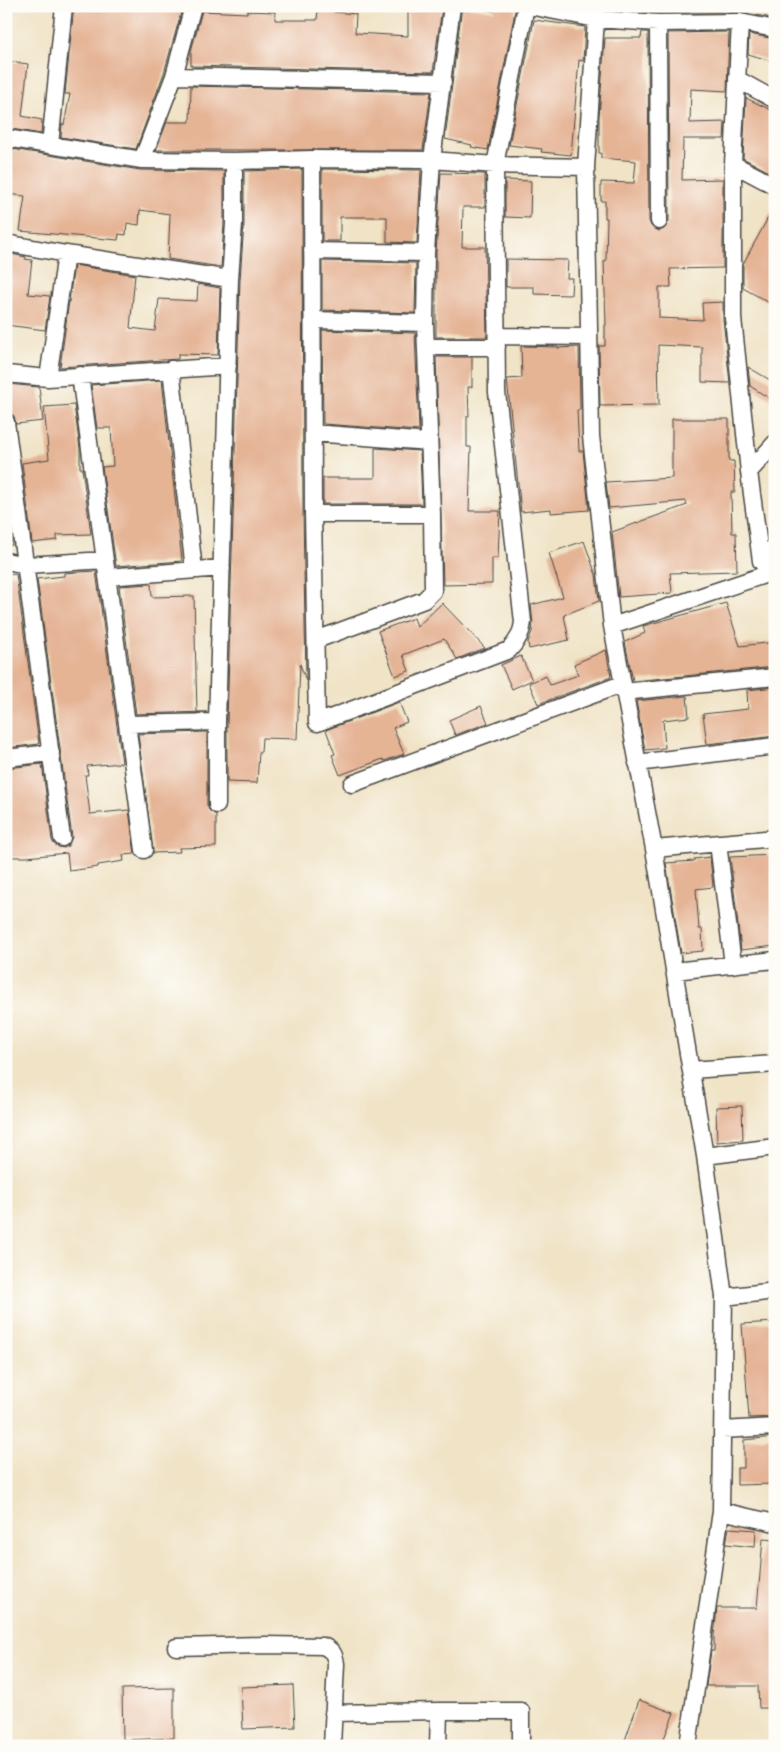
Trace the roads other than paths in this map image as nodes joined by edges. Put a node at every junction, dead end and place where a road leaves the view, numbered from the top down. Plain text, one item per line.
1 (64, 6) edge
2 (193, 6) edge
3 (452, 6) edge
4 (527, 6) edge
5 (597, 12) edge
6 (740, 22) junction
7 (658, 23) junction
8 (775, 29) edge
9 (174, 76) junction
10 (737, 79) junction
11 (442, 82) junction
12 (775, 100) edge
13 (6, 138) edge
14 (50, 145) junction
15 (312, 159) junction
16 (142, 160) junction
17 (432, 160) junction
18 (234, 161) junction
19 (733, 164) junction
20 (495, 165) junction
21 (586, 166) junction
22 (775, 186) edge
23 (659, 221) dead end
24 (6, 243) edge
25 (312, 252) junction
26 (426, 253) junction
27 (66, 254) junction
28 (230, 279) junction
29 (313, 320) junction
30 (425, 324) junction
31 (589, 337) junction
32 (497, 341) junction
33 (426, 347) junction
34 (228, 366) junction
35 (171, 369) junction
36 (6, 374) edge
37 (80, 375) junction
38 (48, 378) junction
39 (6, 422) edge
40 (313, 433) junction
41 (429, 442) junction
42 (775, 442) edge
43 (749, 472) junction
44 (313, 514) junction
45 (432, 514) junction
46 (775, 546) edge
47 (105, 560) junction
48 (6, 562) edge
49 (26, 565) junction
50 (222, 568) junction
51 (194, 570) junction
52 (768, 570) edge
53 (107, 577) junction
54 (612, 626) junction
55 (316, 640) junction
56 (775, 677) edge
57 (622, 688) junction
58 (217, 722) junction
59 (127, 724) junction
60 (775, 746) edge
61 (50, 753) junction
62 (6, 758) edge
63 (637, 762) junction
64 (352, 784) dead end
65 (217, 805) dead end
66 (62, 838) dead end
67 (775, 838) edge
68 (718, 843) junction
69 (654, 849) junction
70 (144, 850) dead end
71 (775, 960) edge
72 (733, 965) junction
73 (674, 971) junction
74 (775, 1064) edge
75 (691, 1070) junction
76 (775, 1148) edge
77 (705, 1156) junction
78 (775, 1291) edge
79 (724, 1297) junction
80 (775, 1427) edge
81 (722, 1430) junction
82 (721, 1511) junction
83 (775, 1523) edge
84 (176, 1648) dead end
85 (439, 1711) junction
86 (333, 1714) junction
87 (332, 1746) edge
88 (438, 1746) edge
89 (521, 1746) edge
90 (688, 1746) edge

1 - 14 street
2 - 9 street
3 - 11 street
4 - 5 street
4 - 20 street
5 - 7 street
5 - 21 street
6 - 7 street
6 - 8 street
6 - 10 street
7 - 23 street
9 - 11 street
9 - 16 street
10 - 12 street
10 - 19 street
11 - 17 street
13 - 14 street
14 - 16 street
15 - 17 street
15 - 18 street
15 - 25 street
16 - 18 street
17 - 20 street
17 - 26 street
18 - 28 street
19 - 22 street
19 - 43 street
20 - 21 street
20 - 32 street
21 - 31 street
24 - 27 street
25 - 26 street
25 - 29 street
26 - 30 street
27 - 28 street
27 - 38 street
28 - 34 street
29 - 30 street
29 - 40 street
30 - 33 street
31 - 32 street
31 - 54 street
32 - 33 street
32 - 55 street
33 - 41 street
34 - 35 street
34 - 50 street
35 - 37 street
35 - 51 street
36 - 38 street
37 - 38 street
37 - 47 street
39 - 49 street
40 - 41 street
40 - 44 street
41 - 45 street
42 - 43 street
43 - 52 street
44 - 45 street
44 - 55 street
45 - 55 street
46 - 52 street
47 - 49 street
47 - 53 street
48 - 49 street
49 - 61 street
50 - 51 street
50 - 58 street
51 - 53 street
52 - 54 street
53 - 59 street
54 - 57 street
56 - 57 street
57 - 63 street
57 - 64 street
58 - 59 street
58 - 65 street
59 - 70 street
60 - 63 street
61 - 62 street
61 - 66 street
63 - 69 street
67 - 68 street
68 - 69 street
68 - 72 street
69 - 73 street
71 - 72 street
72 - 73 street
73 - 75 street
74 - 75 street
75 - 77 street
76 - 77 street
77 - 79 street
78 - 79 street
79 - 81 street
80 - 81 street
81 - 82 street
82 - 83 street
82 - 90 street
84 - 86 street
85 - 86 street
85 - 88 street
85 - 89 street
86 - 87 street

